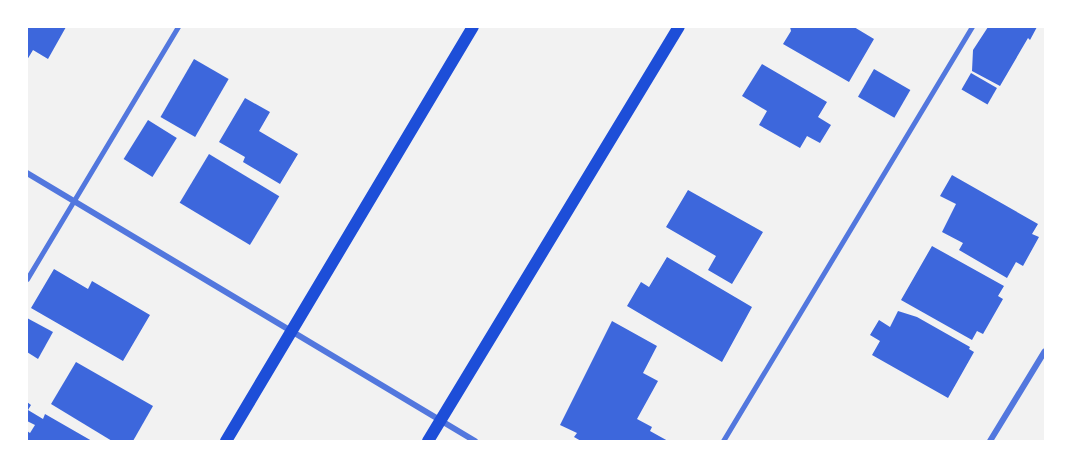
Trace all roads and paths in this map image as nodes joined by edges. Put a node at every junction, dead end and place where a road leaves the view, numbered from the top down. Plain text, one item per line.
1 (178, 27) edge
2 (473, 27) edge
3 (679, 27) edge
4 (972, 27) edge
5 (27, 173) edge
6 (74, 201) junction
7 (27, 279) edge
8 (292, 331) junction
9 (1045, 351) edge
10 (441, 420) junction
11 (226, 441) edge
12 (428, 441) edge
13 (475, 441) edge
14 (723, 441) edge
15 (990, 441) edge

1 - 6 lane
2 - 8 main road
3 - 10 main road
4 - 14 lane
5 - 6 street
6 - 7 lane
6 - 8 street
8 - 10 street
8 - 11 main road
9 - 15 street
10 - 12 main road
10 - 13 street

